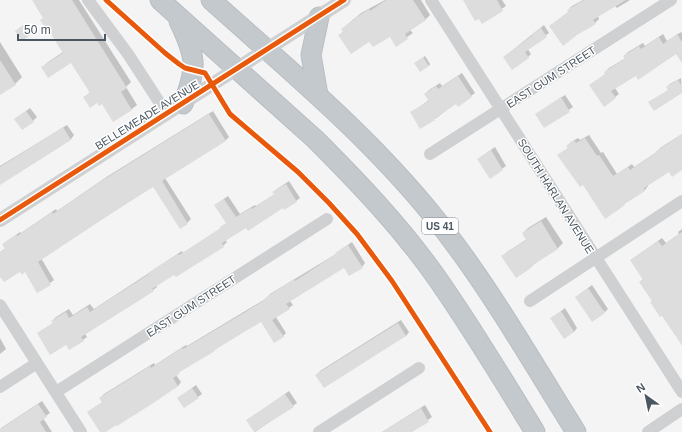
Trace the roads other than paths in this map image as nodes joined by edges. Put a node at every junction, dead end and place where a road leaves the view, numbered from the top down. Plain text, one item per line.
1 (88, 0) edge
2 (160, 0) edge
3 (211, 0) edge
4 (344, 0) edge
5 (431, 0) edge
6 (671, 0) edge
7 (176, 14) junction
8 (319, 17) junction
9 (267, 50) junction
10 (238, 69) junction
11 (318, 95) junction
12 (183, 104) junction
13 (501, 109) junction
14 (167, 114) junction
15 (430, 154) dead end
16 (682, 201) edge
17 (327, 219) dead end
18 (0, 220) edge
19 (595, 257) junction
20 (530, 301) dead end
21 (0, 305) edge
22 (37, 363) junction
23 (419, 368) dead end
24 (0, 387) edge
25 (56, 392) junction
26 (682, 392) edge
27 (682, 409) edge
28 (81, 432) edge
29 (318, 432) edge
30 (535, 432) edge
31 (576, 432) edge
32 (648, 432) edge

1 - 14 street
2 - 7 highway, US 41
3 - 9 highway, US 41
4 - 8 street, BELLEMEADE AVENUE
5 - 13 street, SOUTH HARLAN AVENUE
6 - 13 street, EAST GUM STREET
7 - 10 highway, US 41
7 - 12 highway
8 - 9 street, BELLEMEADE AVENUE
8 - 11 highway
9 - 10 street, BELLEMEADE AVENUE
9 - 11 highway, US 41
10 - 12 street, BELLEMEADE AVENUE
10 - 30 highway, US 41
11 - 31 highway, US 41
12 - 14 street, BELLEMEADE AVENUE
13 - 15 street, EAST GUM STREET
13 - 19 street, SOUTH HARLAN AVENUE
14 - 18 street, BELLEMEADE AVENUE
16 - 19 street
17 - 25 street, EAST GUM STREET
19 - 20 street
19 - 26 street, SOUTH HARLAN AVENUE
21 - 22 street
22 - 24 street
22 - 25 street
23 - 29 street
25 - 28 street
27 - 32 street

